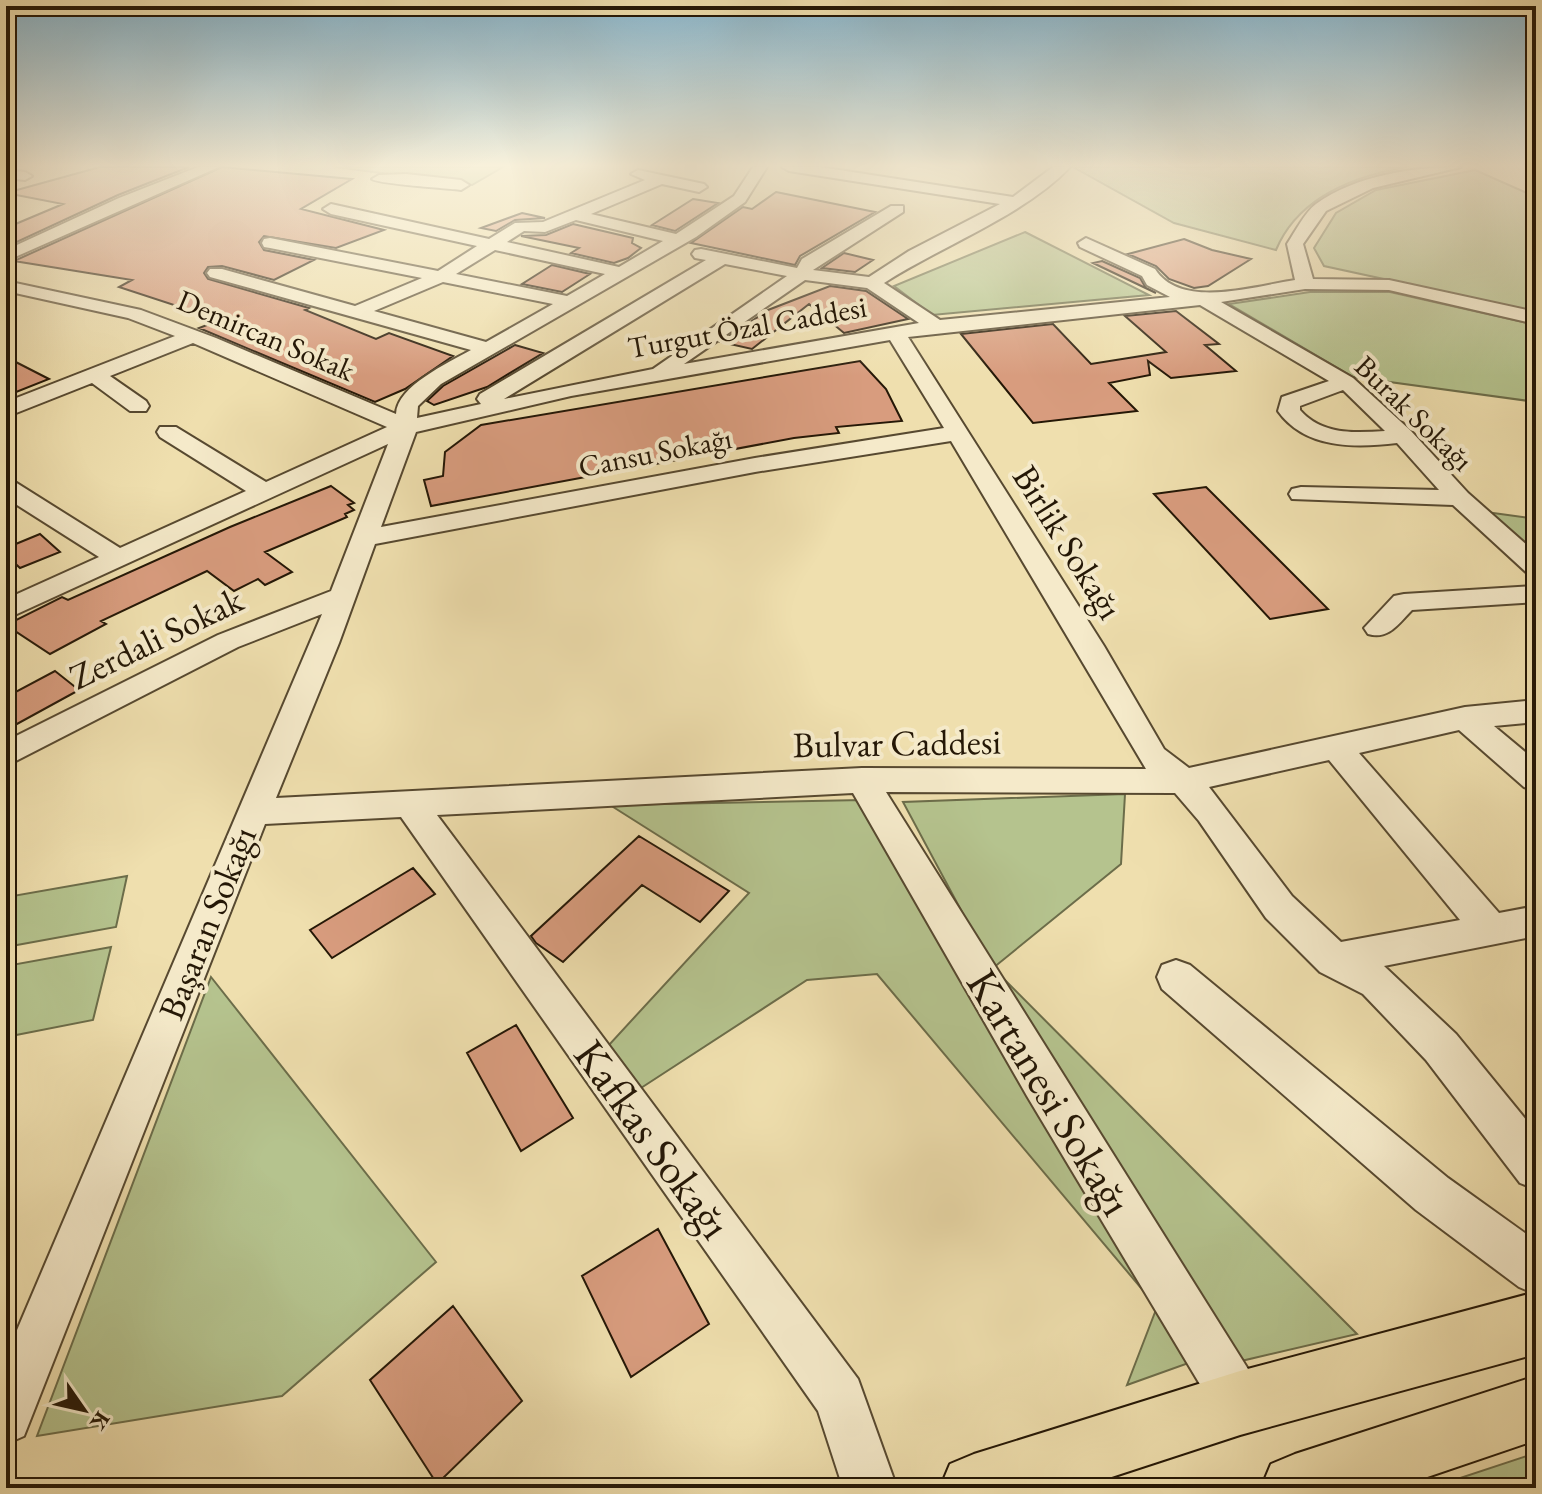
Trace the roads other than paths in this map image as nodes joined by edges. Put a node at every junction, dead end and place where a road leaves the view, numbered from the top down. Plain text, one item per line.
1 (48, 237) edge
2 (457, 237) edge
3 (503, 237) edge
4 (648, 237) edge
5 (683, 237) edge
6 (851, 237) edge
7 (949, 237) edge
8 (1300, 237) edge
9 (270, 243) dead end
10 (1086, 243) dead end
11 (490, 244) junction
12 (672, 244) junction
13 (6, 256) edge
14 (722, 258) junction
15 (216, 273) dead end
16 (623, 273) junction
17 (802, 274) junction
18 (440, 277) junction
19 (872, 283) junction
20 (1305, 284) junction
21 (6, 286) edge
22 (1198, 299) junction
23 (570, 302) junction
24 (356, 312) junction
25 (1536, 318) edge
26 (936, 326) junction
27 (896, 333) junction
28 (193, 336) junction
29 (489, 349) junction
30 (94, 375) junction
31 (655, 375) junction
32 (1346, 382) junction
33 (138, 406) dead end
34 (6, 410) edge
35 (466, 412) junction
36 (406, 427) junction
37 (168, 432) dead end
38 (958, 433) junction
39 (1403, 436) junction
40 (6, 487) edge
41 (265, 492) junction
42 (1301, 494) dead end
43 (1459, 498) junction
44 (365, 538) junction
45 (117, 557) junction
46 (1536, 567) edge
47 (1536, 594) edge
48 (343, 596) junction
49 (6, 610) edge
50 (1378, 628) dead end
51 (1536, 711) edge
52 (1465, 718) junction
53 (1336, 747) junction
54 (6, 755) edge
55 (1536, 779) edge
56 (862, 780) junction
57 (1184, 781) junction
58 (410, 804) junction
59 (253, 812) junction
60 (1536, 921) edge
61 (1491, 930) junction
62 (1334, 960) junction
63 (1176, 977) dead end
64 (1536, 1167) edge
65 (1536, 1270) edge
66 (1536, 1323) edge
67 (1240, 1403) junction
68 (1536, 1408) edge
69 (6, 1418) edge
70 (870, 1488) edge
71 (974, 1488) edge
72 (1295, 1488) edge

1 - 13 street
2 - 11 street
3 - 11 street
4 - 12 street
5 - 12 street
6 - 17 street
7 - 19 street
8 - 20 street
9 - 18 street
10 - 22 street, Burak Sokağı
11 - 16 street
11 - 18 street
12 - 14 street
12 - 16 street
14 - 17 street
14 - 35 street
15 - 24 street
16 - 23 street
17 - 19 street
17 - 31 street
18 - 23 street
18 - 24 street
19 - 26 street
20 - 22 street, Turgut Özal Caddesi
20 - 25 street, Turgut Özal Caddesi
21 - 28 street, Demircan Sokak
22 - 26 street, Turgut Özal Caddesi
22 - 32 street, Burak Sokağı
23 - 29 street
24 - 29 street
26 - 27 street, Turgut Özal Caddesi
27 - 31 street, Turgut Özal Caddesi
27 - 38 street, Birlik Sokağı
28 - 30 street
28 - 36 street, Demircan Sokak
29 - 36 street, Başaran Sokağı
30 - 33 street
30 - 34 street
31 - 35 street, Turgut Özal Caddesi
32 - 39 street, Burak Sokağı
32 - 39 street
35 - 36 street, Turgut Özal Caddesi
36 - 41 street, Turgut Özal Caddesi
36 - 44 street, Başaran Sokağı
37 - 41 street
38 - 44 street, Cansu Sokağı
38 - 57 street, Birlik Sokağı
39 - 43 street, Burak Sokağı
40 - 45 street
41 - 45 street, Turgut Özal Caddesi
42 - 43 street
43 - 46 street, Burak Sokağı
44 - 48 street, Başaran Sokağı
45 - 49 street, Turgut Özal Caddesi
47 - 50 street
48 - 54 street, Zerdali Sokak
48 - 59 street, Başaran Sokağı
51 - 52 street, Bulvar Caddesi
52 - 53 street, Bulvar Caddesi
52 - 55 street
53 - 57 street, Bulvar Caddesi
53 - 61 street
56 - 57 street, Bulvar Caddesi
56 - 58 street, Bulvar Caddesi
56 - 67 street, Kartanesi Sokağı
57 - 62 street, Birlik Sokağı
58 - 59 street, Bulvar Caddesi
58 - 70 street, Kafkas Sokağı
59 - 69 street, Başaran Sokağı
60 - 61 street
61 - 62 street
62 - 64 street, Birlik Sokağı
63 - 65 street
66 - 67 main road
67 - 71 main road
68 - 72 main road

